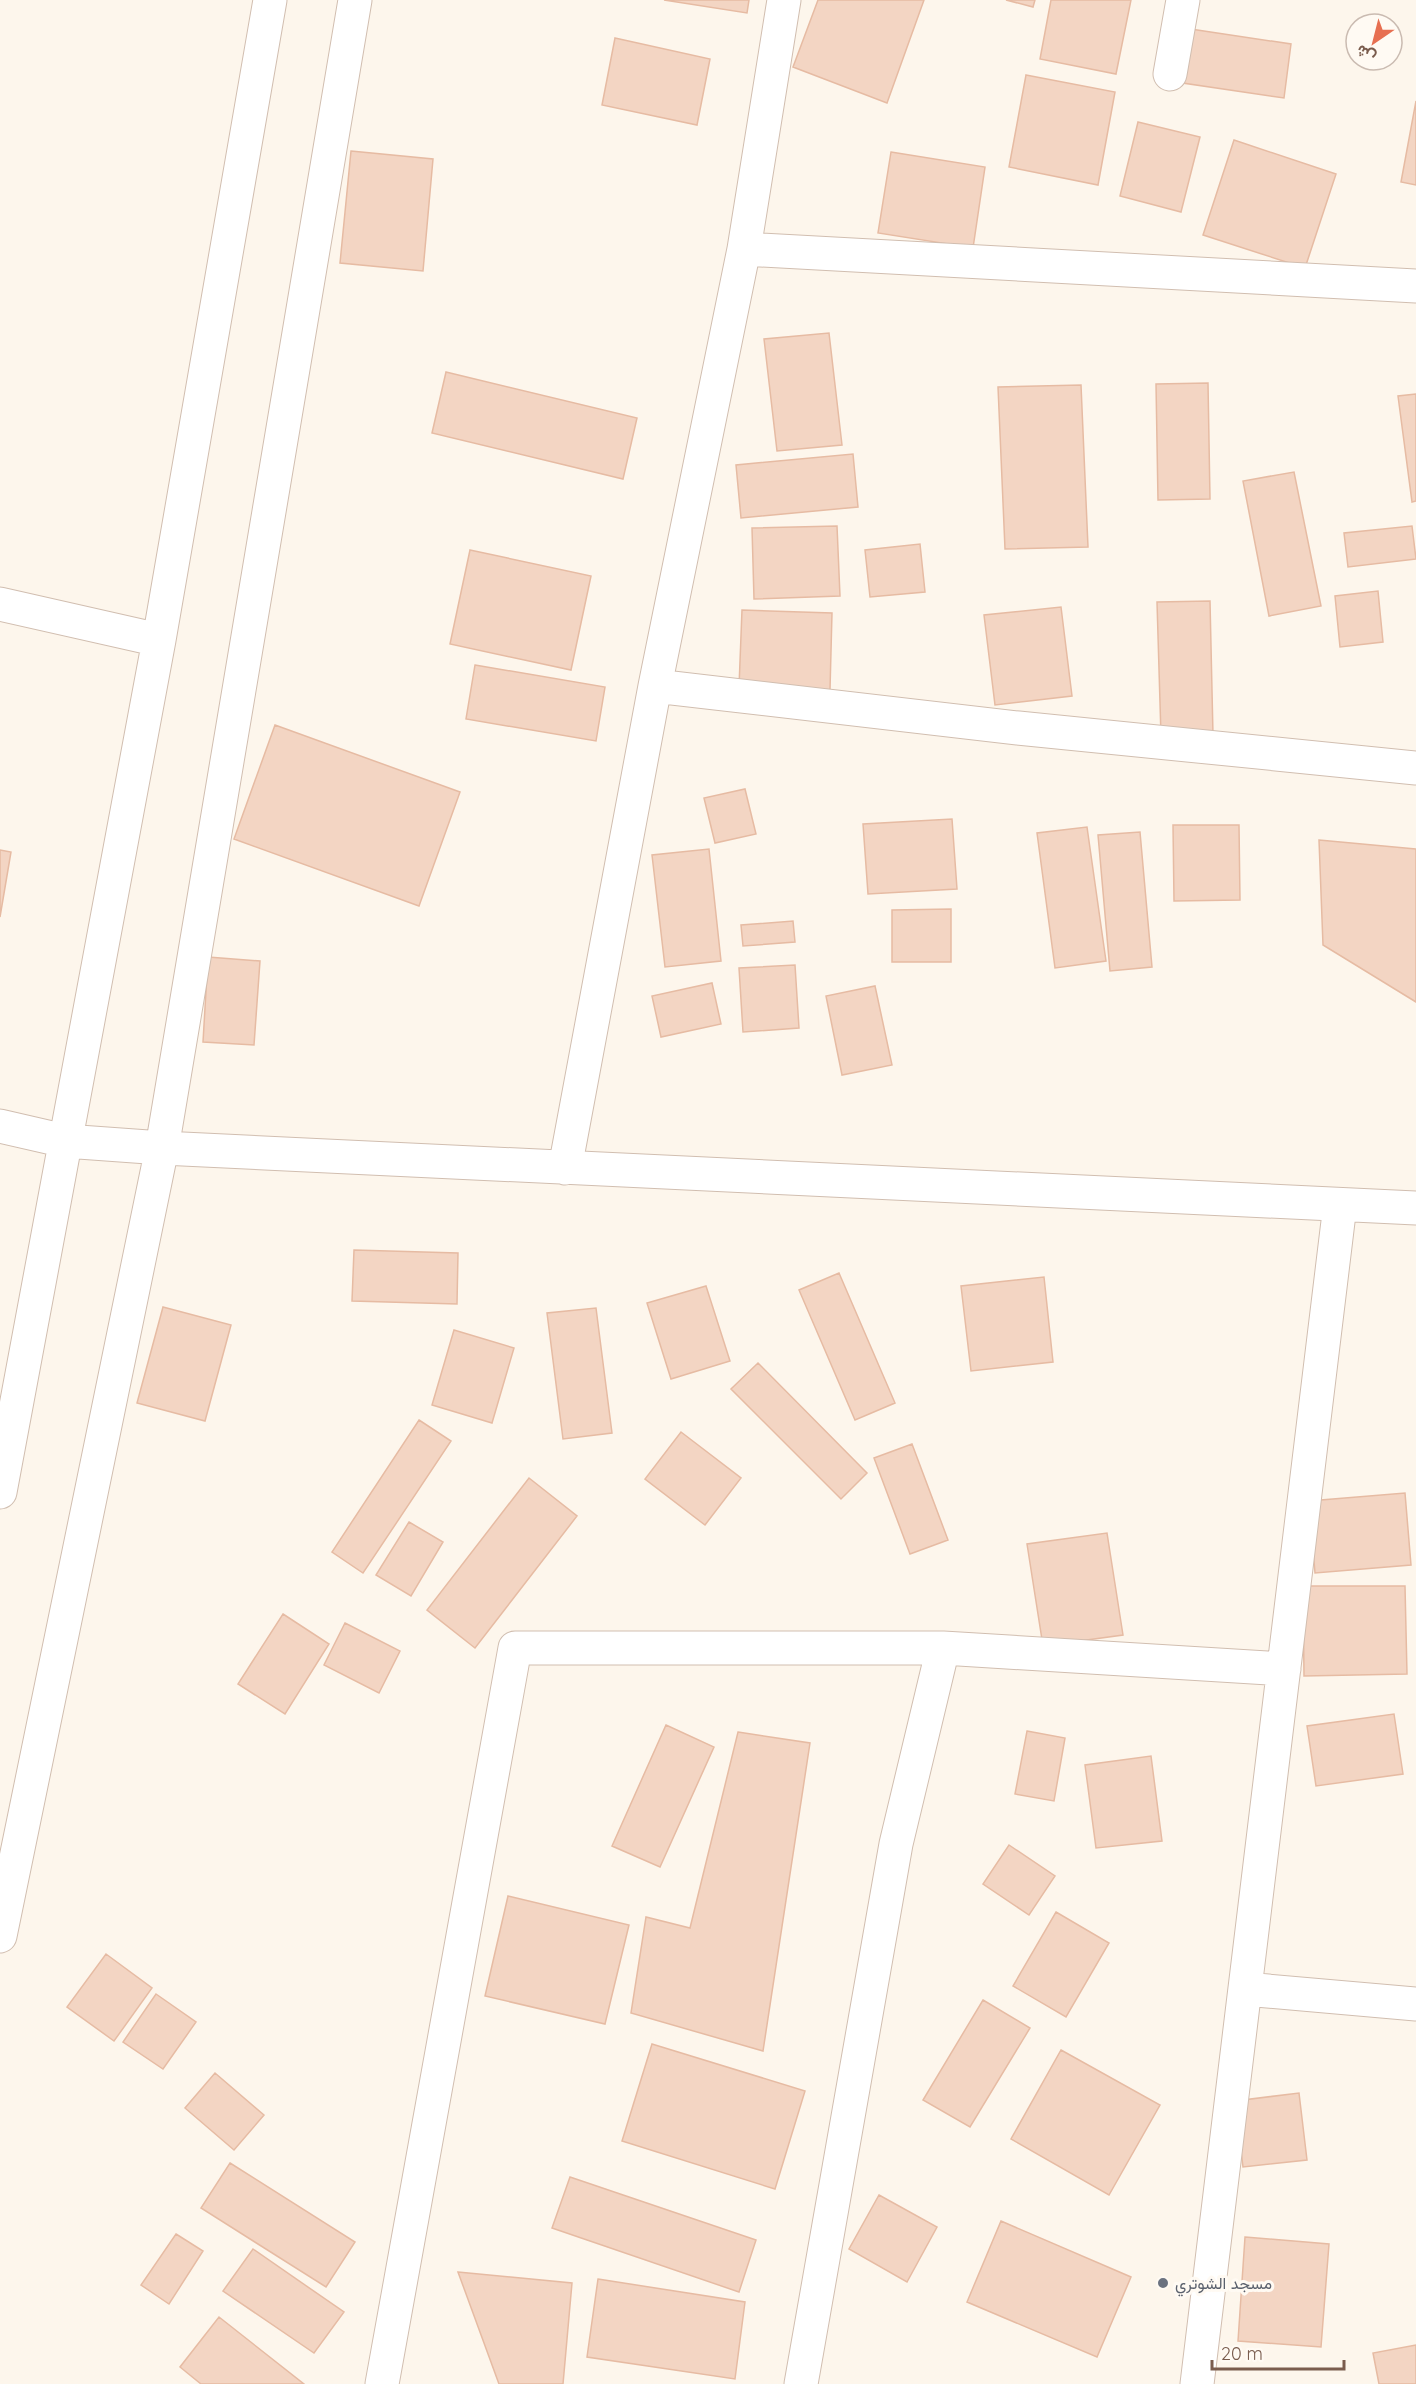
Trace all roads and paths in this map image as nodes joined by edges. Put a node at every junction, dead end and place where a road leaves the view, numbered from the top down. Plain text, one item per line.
1 (270, 0) edge
2 (355, 0) edge
3 (784, 0) edge
4 (1183, 0) edge
5 (1170, 74) dead end
6 (744, 249) junction
7 (1416, 286) edge
8 (0, 604) edge
9 (159, 640) junction
10 (655, 686) junction
11 (1416, 768) edge
12 (0, 1126) edge
13 (65, 1141) junction
14 (162, 1148) junction
15 (565, 1168) junction
16 (1340, 1205) junction
17 (1416, 1209) edge
18 (0, 1492) edge
19 (943, 1648) junction
20 (1284, 1669) junction
21 (0, 1936) edge
22 (1245, 1989) junction
23 (1416, 2004) edge
24 (382, 2384) edge
25 (801, 2384) edge
26 (1197, 2384) edge

1 - 9 street
2 - 14 street
3 - 6 street
4 - 5 street
6 - 7 street
6 - 10 street
8 - 9 street
9 - 13 street
10 - 11 street
10 - 15 street
12 - 13 street
13 - 14 street
13 - 18 street
14 - 15 street
14 - 21 street
15 - 16 street
16 - 17 street
16 - 20 street
19 - 20 street
19 - 24 street
19 - 25 street
20 - 22 street
22 - 23 street
22 - 26 street

